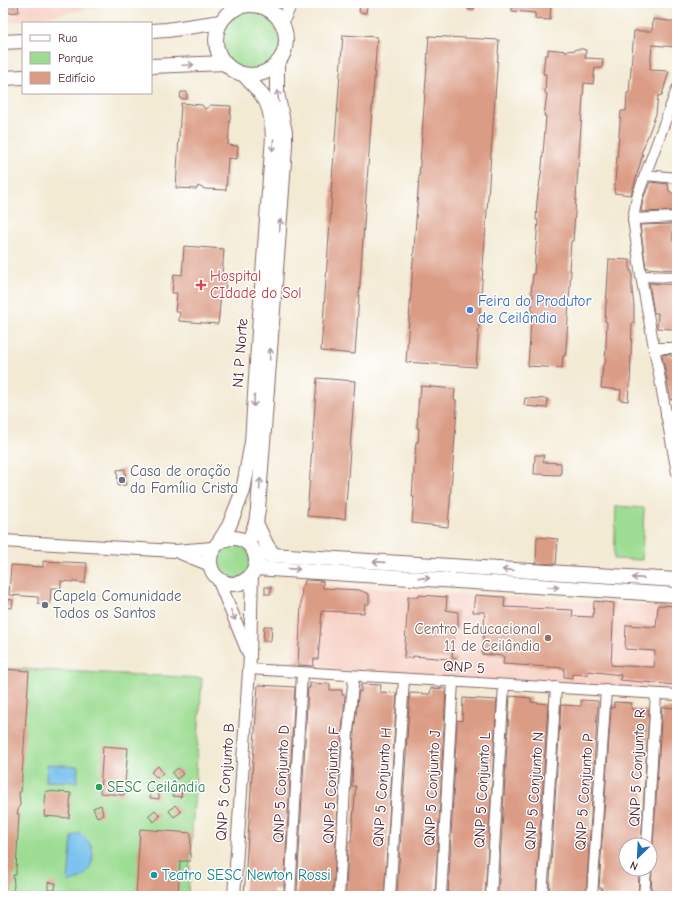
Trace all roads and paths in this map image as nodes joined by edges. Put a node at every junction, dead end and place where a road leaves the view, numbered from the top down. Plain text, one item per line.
1 (291, 3) edge
2 (253, 5) edge
3 (221, 22) junction
4 (282, 23) junction
5 (152, 31) edge
6 (22, 40) edge
7 (3, 42) edge
8 (225, 63) junction
9 (277, 64) junction
10 (152, 66) edge
11 (244, 74) junction
12 (22, 76) edge
13 (3, 78) edge
14 (677, 89) edge
15 (674, 107) edge
16 (645, 175) junction
17 (677, 178) edge
18 (677, 217) edge
19 (633, 219) junction
20 (641, 276) junction
21 (677, 277) edge
22 (654, 348) junction
23 (677, 348) edge
24 (666, 416) junction
25 (677, 416) edge
26 (677, 473) edge
27 (256, 523) junction
28 (3, 541) edge
29 (216, 545) junction
30 (175, 551) junction
31 (274, 555) junction
32 (252, 559) junction
33 (210, 565) junction
34 (218, 579) junction
35 (677, 580) edge
36 (677, 595) edge
37 (250, 656) junction
38 (249, 669) junction
39 (302, 673) junction
40 (354, 676) junction
41 (404, 679) junction
42 (453, 681) junction
43 (504, 685) junction
44 (556, 687) junction
45 (606, 690) junction
46 (656, 694) junction
47 (677, 695) edge
48 (647, 837) edge
49 (645, 877) edge
50 (234, 896) edge
51 (290, 896) edge
52 (339, 896) edge
53 (390, 896) edge
54 (441, 896) edge
55 (491, 896) edge
56 (542, 896) edge
57 (592, 896) edge
58 (644, 896) edge

1 - 4 street
2 - 3 main road
2 - 4 main road
3 - 5 main road
3 - 8 main road
4 - 9 main road
6 - 7 main road
10 -> 8 main road
8 - 11 main road
9 - 11 main road
27 -> 9 main road, N1 P Norte
11 -> 29 main road, N1 P Norte
12 - 13 main road
14 - 15 street
15 - 16 street
16 - 17 street
16 - 19 street
18 - 19 street
19 - 20 street
20 - 21 street
20 - 22 street
22 - 23 street
22 - 24 street
24 - 25 street
24 - 26 street
27 - 31 main road
27 - 32 main road, N1 P Norte
28 - 30 street
29 - 30 street
29 - 32 main road
29 - 33 main road
30 - 33 street
31 - 32 main road
35 -> 31 main road
32 - 34 main road
32 -> 36 main road
32 - 37 street, N1 P Norte
33 - 34 main road
34 -> 37 street, N1 P Norte
37 - 38 street, N1 P Norte
38 - 39 street, QNP 5
38 - 50 street, QNP 5 Conjunto B
39 - 40 street, QNP 5
39 - 51 street, QNP 5 Conjunto D
40 - 41 street, QNP 5
40 - 52 street, QNP 5 Conjunto F
41 - 42 street, QNP 5
41 - 53 street, QNP 5 Conjunto H
42 - 43 street, QNP 5
42 - 54 street, QNP 5 Conjunto J
43 - 44 street, QNP 5
43 - 55 street, QNP 5 Conjunto L
44 - 45 street, QNP 5
44 - 56 street, QNP 5 Conjunto N
45 - 46 street, QNP 5
45 - 57 street, QNP 5 Conjunto P
46 - 47 street, QNP 5
46 - 48 street, QNP 5 Conjunto R
49 - 58 street

